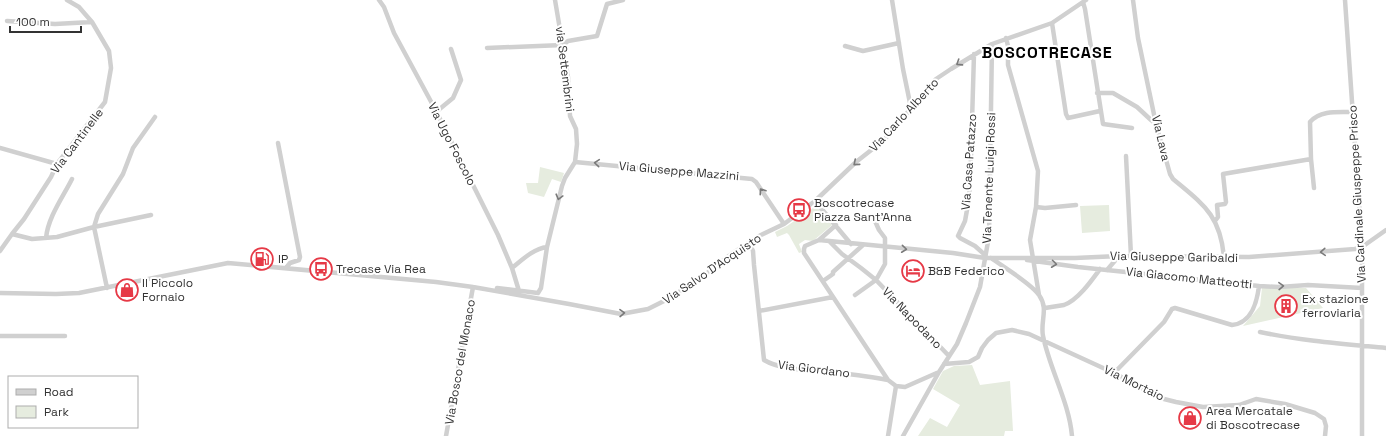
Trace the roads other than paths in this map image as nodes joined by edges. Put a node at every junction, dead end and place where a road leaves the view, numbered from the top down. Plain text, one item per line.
1 (67, 0) edge
2 (379, 0) edge
3 (555, 0) edge
4 (623, 0) edge
5 (892, 0) edge
6 (1133, 0) edge
7 (1345, 0) edge
8 (1085, 1) edge
9 (7, 21) dead end
10 (92, 22) junction
11 (1052, 23) junction
12 (1006, 38) junction
13 (899, 43) junction
14 (992, 44) junction
15 (563, 45) junction
16 (845, 46) dead end
17 (487, 48) dead end
18 (451, 50) dead end
19 (974, 54) junction
20 (1097, 93) junction
21 (913, 107) junction
22 (1100, 111) junction
23 (436, 112) junction
24 (1353, 112) junction
25 (154, 117) dead end
26 (1156, 124) junction
27 (1132, 128) dead end
28 (278, 143) dead end
29 (0, 148) edge
30 (1126, 156) dead end
31 (1310, 159) junction
32 (575, 162) junction
33 (57, 164) junction
34 (72, 179) dead end
35 (1314, 188) dead end
36 (815, 201) junction
37 (1076, 205) dead end
38 (1036, 207) junction
39 (151, 215) dead end
40 (880, 219) dead end
41 (1214, 221) junction
42 (784, 224) junction
43 (836, 225) junction
44 (94, 227) junction
45 (1386, 230) edge
46 (12, 234) junction
47 (46, 238) junction
48 (819, 240) junction
49 (830, 242) junction
50 (749, 243) junction
51 (851, 244) junction
52 (863, 245) junction
53 (547, 247) junction
54 (886, 247) junction
55 (1362, 247) junction
56 (0, 251) edge
57 (1119, 256) junction
58 (1131, 256) junction
59 (985, 257) junction
60 (1224, 257) junction
61 (991, 258) junction
62 (848, 259) junction
63 (1033, 260) junction
64 (286, 268) junction
65 (512, 268) junction
66 (1100, 269) junction
67 (1107, 270) junction
68 (876, 280) junction
69 (823, 281) junction
70 (1259, 286) junction
71 (473, 287) junction
72 (107, 288) junction
73 (1362, 288) junction
74 (519, 291) junction
75 (0, 292) edge
76 (538, 294) junction
77 (855, 295) dead end
78 (1039, 295) junction
79 (833, 297) junction
80 (1045, 308) junction
81 (597, 309) junction
82 (759, 311) junction
83 (1260, 332) dead end
84 (0, 336) edge
85 (65, 336) dead end
86 (1045, 342) junction
87 (1361, 346) junction
88 (1386, 348) edge
89 (949, 356) junction
90 (944, 364) junction
91 (939, 372) junction
92 (1114, 372) junction
93 (888, 380) junction
94 (896, 386) junction
95 (446, 436) edge
96 (888, 436) edge
97 (903, 436) edge
98 (1072, 436) edge
99 (1326, 436) edge
100 (1362, 436) edge

1 - 10 street, Via Cantinelle
2 - 23 street, Via Ugo Foscolo
3 - 15 street, via Settembrini
4 - 15 street
5 - 13 street
6 - 26 street, Via Lava
7 - 24 street, Via Cardinale Giuspeppe Prisco
8 - 11 street, Via Carlo Alberto
8 - 20 street
9 - 10 street
10 - 33 street, Via Cantinelle
11 - 12 street, Via Carlo Alberto
11 - 22 street
12 - 14 street, Via Carlo Alberto
12 - 38 street
13 - 16 street
13 - 21 street
14 - 19 street, Via Carlo Alberto
14 - 59 street, Via Tenente Luigi Rossi
15 - 17 street
15 - 32 street, via Settembrini
18 - 23 street
19 -> 21 street, Via Carlo Alberto
19 - 59 street, Via Casa Patazzo
20 - 22 street
20 - 26 street
21 -> 36 street, Via Carlo Alberto
22 - 27 street
23 - 65 street, Via Ugo Foscolo
24 - 31 street
24 - 55 street, Via Cardinale Giuspeppe Prisco
25 - 44 street
26 - 41 street, Via Lava
28 - 64 street
29 - 33 street
30 - 58 street
31 - 35 street
31 - 41 street
42 -> 32 street, Via Giuseppe Mazzini
32 -> 53 street
33 - 46 street, Via Cantinelle
34 - 47 street
36 - 42 street, Via Carlo Alberto
36 - 43 street
37 - 38 street
38 - 63 street
39 - 44 street
40 - 54 street, Via Napodano
41 - 60 street, Via Lava
42 - 50 street, Via Salvo D'Acquisto
43 - 48 street
43 - 51 street
44 - 47 street
44 - 72 street
45 - 55 street
46 - 47 street
46 - 56 street, Via Cantinelle
48 - 49 street
48 - 69 street
49 - 51 street
49 - 62 street, Via Napodano
81 -> 50 street, Via Salvo D'Acquisto
50 - 82 street, Via Giordano
51 - 52 street
52 - 54 street
52 - 62 street
53 - 65 street
53 - 76 street
54 -> 59 street
54 - 68 street, Via Napodano
55 -> 60 street, Via Giuseppe Garibaldi
55 - 73 street, Via Cardinale Giuspeppe Prisco
57 - 58 street, Via Giuseppe Garibaldi
57 - 63 street, Via Giuseppe Garibaldi
57 - 67 street
58 - 60 street, Via Giuseppe Garibaldi
59 - 61 street
59 - 89 street, Via Tenente Luigi Rossi
61 - 63 street, Via Giacomo Matteotti
61 - 78 street
62 - 68 street, Via Napodano
62 - 69 street
63 -> 66 street, Via Giacomo Matteotti
63 - 78 street
64 - 71 street
64 - 72 street
65 - 74 street, Via Ugo Foscolo
66 - 67 street, Via Giacomo Matteotti
66 - 80 street
67 - 70 street, Via Giacomo Matteotti
68 - 77 street, Via Napodano
68 - 89 street, Via Napodano
69 - 79 street
70 -> 73 street, Via Giacomo Matteotti
70 - 92 street
71 - 74 street
71 - 81 street, Via Salvo D'Acquisto
71 - 95 street, Via Bosco del Monaco
72 - 75 street
73 - 87 street, Via Cardinale Giuspeppe Prisco
74 - 76 street
76 - 81 street
78 - 80 street
79 - 82 street
79 - 93 street
80 - 86 street
82 - 93 street, Via Giordano
83 - 87 street
84 - 85 street
86 - 90 street, Via Mortaio
86 - 92 street, Via Mortaio
86 - 98 street
87 - 88 street
87 - 100 street, Via Cardinale Giuspeppe Prisco
89 - 90 street, Via Tenente Luigi Rossi
90 - 91 street, Via Tenente Luigi Rossi
91 - 94 street
91 - 97 street, Via Tenente Luigi Rossi
92 - 99 street, Via Mortaio
93 - 94 street
94 - 96 street

